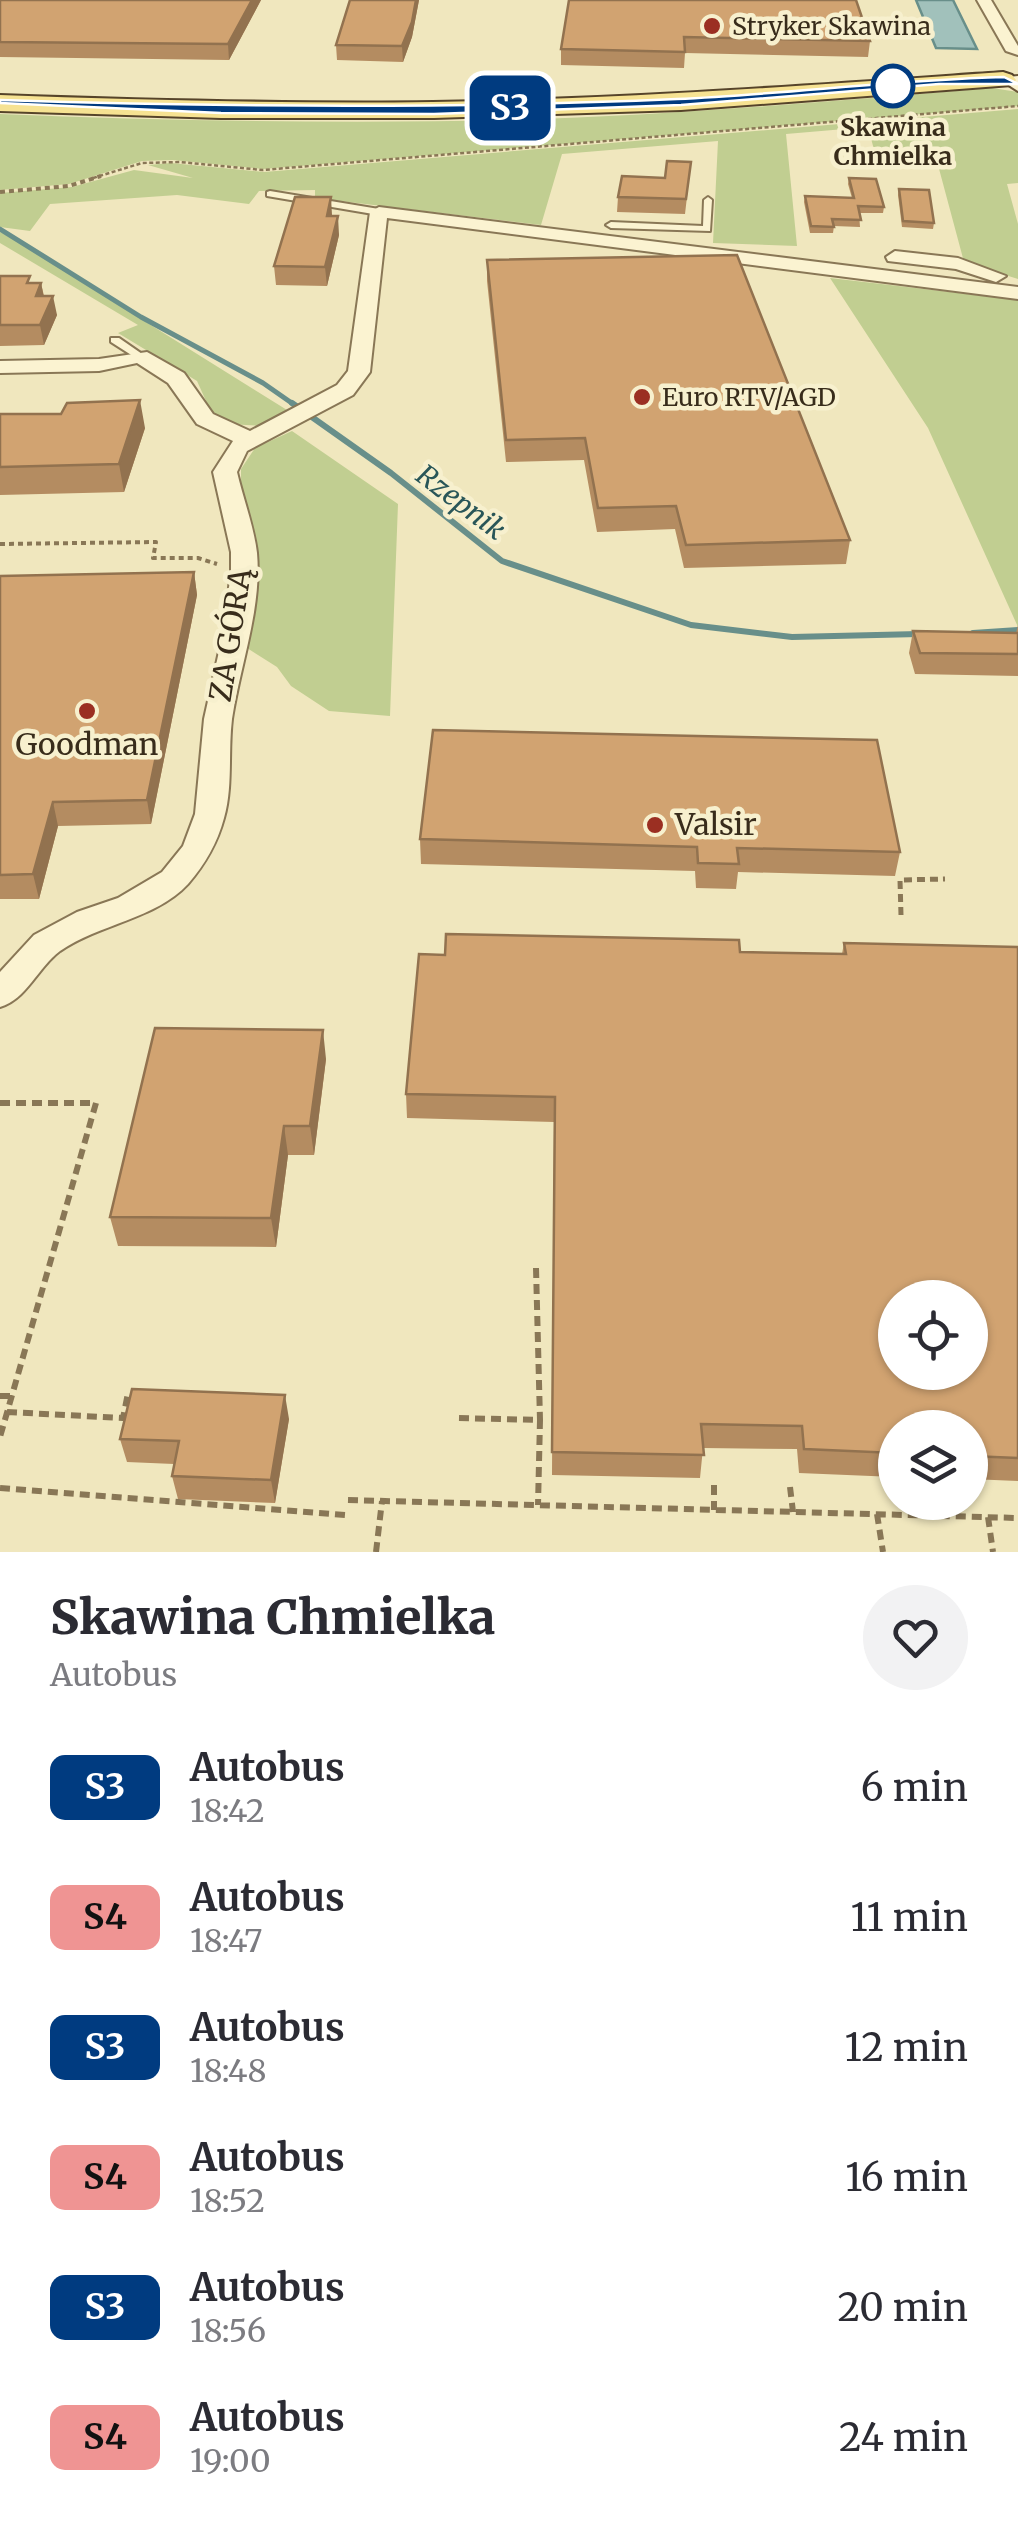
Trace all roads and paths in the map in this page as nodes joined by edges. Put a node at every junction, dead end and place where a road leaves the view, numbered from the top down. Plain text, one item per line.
1 (984, 0) edge
2 (1011, 73) edge
3 (0, 102) edge
4 (0, 192) edge
5 (270, 194) dead end
6 (708, 200) dead end
7 (379, 212) junction
8 (611, 226) dead end
9 (648, 231) junction
10 (706, 243) junction
11 (1018, 284) edge
12 (1018, 293) edge
13 (115, 340) dead end
14 (140, 356) junction
15 (0, 367) edge
16 (250, 440) junction
17 (0, 544) edge
18 (221, 566) dead end
19 (945, 879) dead end
20 (902, 915) dead end
21 (0, 994) edge
22 (0, 1104) edge
23 (536, 1268) dead end
24 (128, 1393) edge
25 (0, 1396) edge
26 (12, 1396) junction
27 (7, 1412) junction
28 (459, 1418) dead end
29 (540, 1420) junction
30 (0, 1437) edge
31 (714, 1485) dead end
32 (790, 1487) dead end
33 (0, 1488) edge
34 (348, 1500) dead end
35 (382, 1501) junction
36 (538, 1506) junction
37 (714, 1510) junction
38 (792, 1512) junction
39 (345, 1514) dead end
40 (876, 1514) joint
41 (988, 1517) joint
42 (1018, 1518) edge
43 (376, 1552) edge
44 (883, 1552) edge
45 (993, 1552) edge

1 - 2 street
2 - 3 main road
2 - 4 path
5 - 7 lane
6 - 10 lane
7 - 9 street
7 - 16 street
8 - 9 lane
9 - 10 street
10 - 11 street
10 - 12 street
13 - 14 lane
14 - 15 street
14 - 16 street
16 - 21 street, ZA GÓRĄ
17 - 18 path
19 - 20 path
22 - 26 path
23 - 29 path
24 - 27 path
25 - 26 path
26 - 27 path
27 - 30 path
28 - 29 path
29 - 36 path
31 - 37 path
32 - 38 path
33 - 39 path
34 - 35 path
35 - 36 path
35 - 43 path
36 - 37 path
37 - 38 path
38 - 40 path
40 - 44 path
41 - 42 path
41 - 45 path

